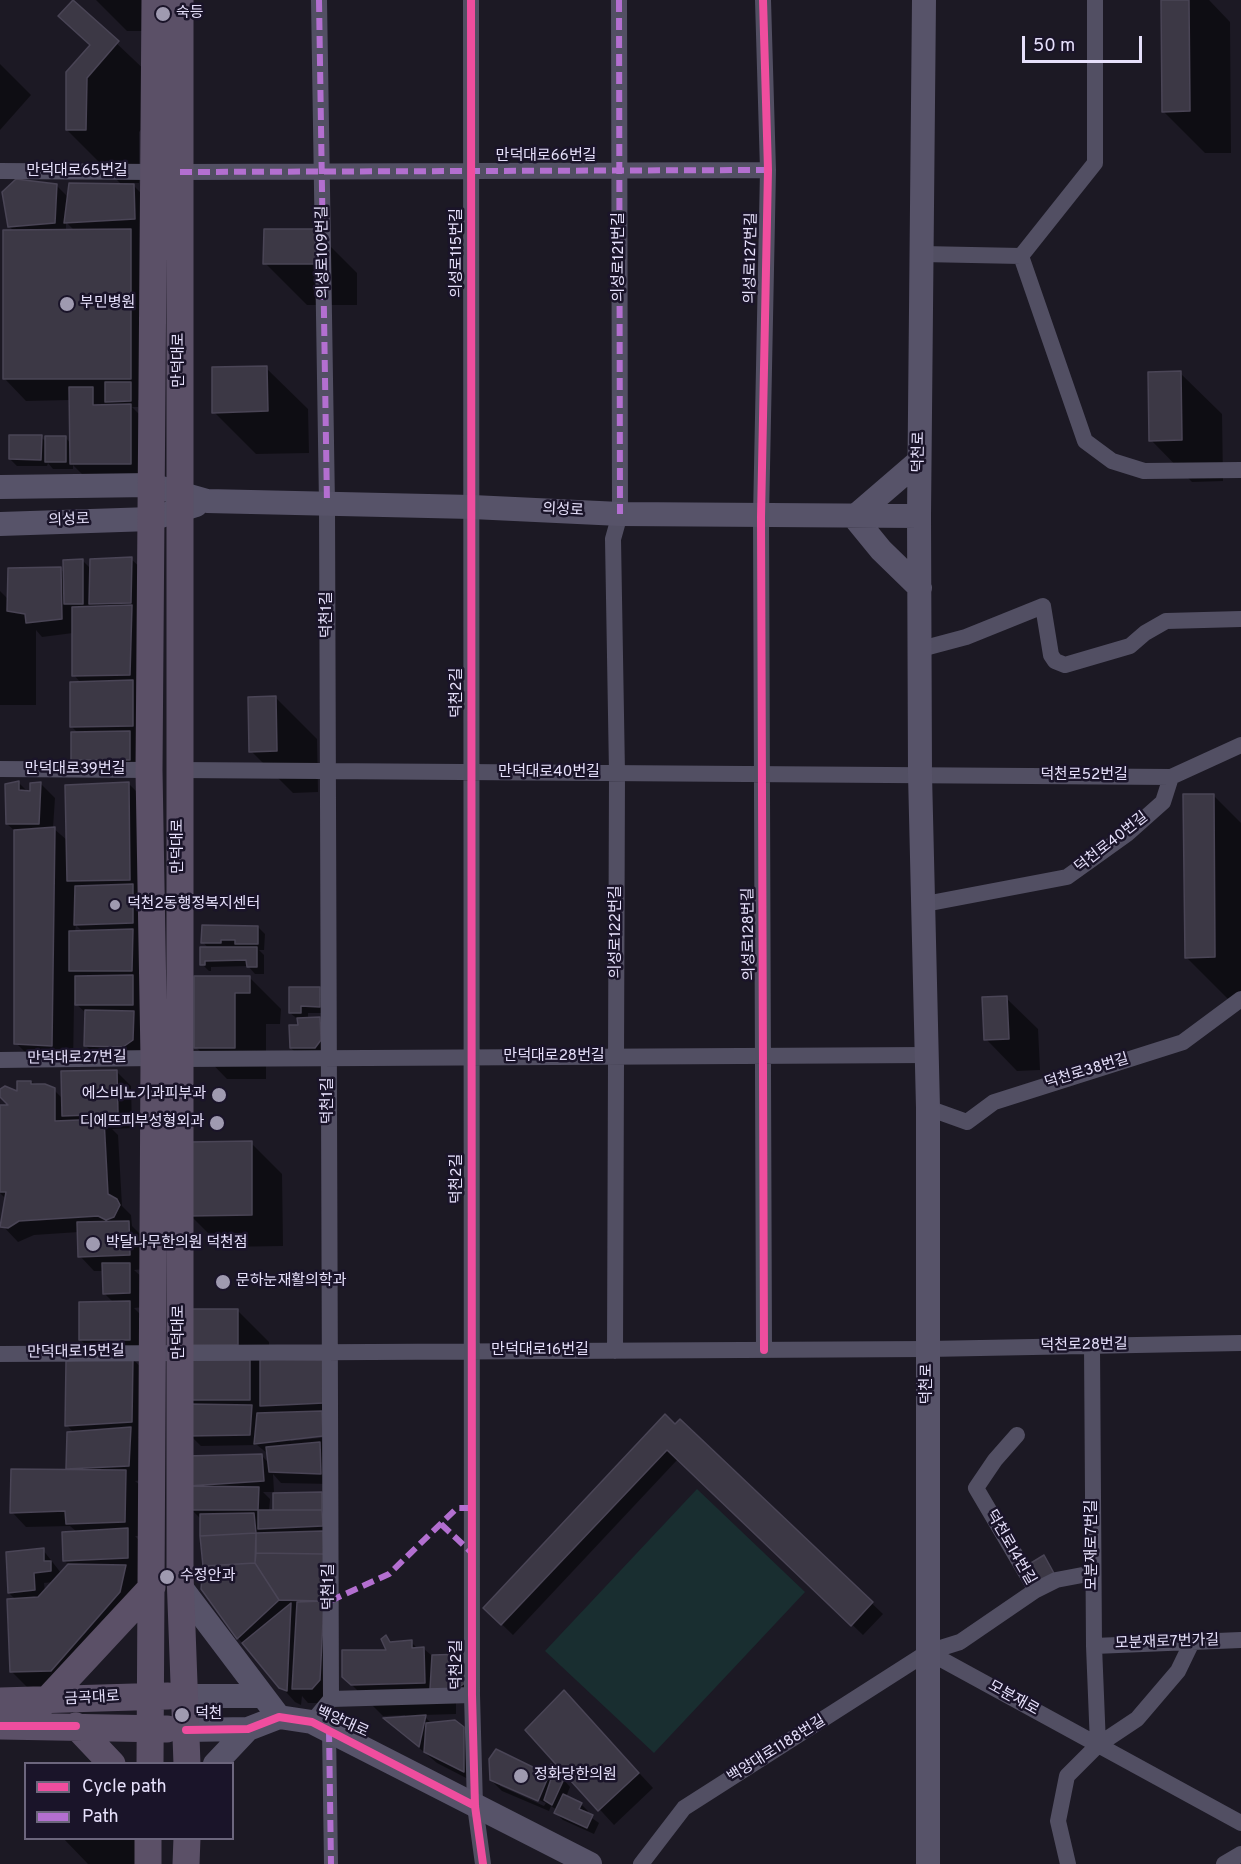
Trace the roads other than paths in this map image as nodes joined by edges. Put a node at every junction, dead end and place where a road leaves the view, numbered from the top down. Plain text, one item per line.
1 (155, 0) edge
2 (180, 0) edge
3 (318, 0) edge
4 (471, 0) edge
5 (619, 0) edge
6 (763, 0) edge
7 (924, 0) edge
8 (1095, 0) edge
9 (471, 170) junction
10 (620, 170) junction
11 (768, 170) junction
12 (0, 171) edge
13 (323, 171) junction
14 (167, 172) junction
15 (922, 254) junction
16 (1021, 256) junction
17 (919, 461) junction
18 (1241, 470) edge
19 (151, 485) junction
20 (63, 487) junction
21 (7, 492) edge
22 (181, 502) junction
23 (327, 504) junction
24 (472, 507) junction
25 (620, 514) junction
26 (919, 516) junction
27 (761, 517) junction
28 (854, 517) junction
29 (151, 519) junction
30 (60, 521) junction
31 (0, 524) edge
32 (920, 588) junction
33 (1241, 619) edge
34 (921, 649) junction
35 (1241, 745) edge
36 (0, 769) edge
37 (149, 770) junction
38 (179, 770) junction
39 (328, 770) junction
40 (762, 772) junction
41 (472, 773) junction
42 (617, 773) junction
43 (920, 774) junction
44 (1172, 777) junction
45 (925, 904) junction
46 (1241, 999) edge
47 (928, 1055) junction
48 (765, 1056) junction
49 (617, 1057) junction
50 (329, 1058) junction
51 (472, 1058) junction
52 (167, 1059) junction
53 (0, 1060) edge
54 (928, 1108) junction
55 (1241, 1343) edge
56 (1092, 1346) junction
57 (928, 1349) junction
58 (764, 1350) junction
59 (615, 1351) junction
60 (153, 1352) junction
61 (330, 1352) junction
62 (472, 1352) junction
63 (180, 1353) junction
64 (0, 1354) edge
65 (1017, 1435) dead end
66 (1094, 1573) junction
67 (180, 1586) junction
68 (152, 1587) junction
69 (1036, 1590) junction
70 (1241, 1640) edge
71 (1192, 1642) junction
72 (1094, 1646) junction
73 (928, 1652) junction
74 (471, 1695) junction
75 (150, 1696) junction
76 (185, 1696) junction
77 (263, 1696) junction
78 (331, 1699) junction
79 (0, 1701) edge
80 (46, 1701) junction
81 (279, 1717) junction
82 (0, 1726) edge
83 (76, 1726) junction
84 (321, 1726) junction
85 (151, 1729) junction
86 (249, 1729) junction
87 (186, 1730) junction
88 (1098, 1745) junction
89 (110, 1762) edge
90 (150, 1762) edge
91 (187, 1762) edge
92 (217, 1762) edge
93 (475, 1806) junction
94 (1241, 1823) edge
95 (148, 1840) edge
96 (187, 1840) edge
97 (1241, 1854) edge
98 (483, 1857) edge
99 (148, 1864) edge
100 (186, 1864) edge
101 (331, 1864) edge
102 (590, 1864) edge
103 (641, 1864) edge
104 (928, 1864) edge
105 (1068, 1864) edge
106 (1224, 1864) edge

1 - 14 main road, 만덕대로
2 - 14 main road, 만덕대로
3 - 13 street, 의성로109번길
4 - 9 street, 의성로115번길
5 - 10 street, 의성로121번길
6 - 11 street, 의성로127번길
7 - 15 main road, 덕천로
8 - 16 street
9 - 10 street, 만덕대로66번길
9 - 13 street, 만덕대로66번길
9 - 24 street, 의성로115번길
10 - 11 street, 만덕대로66번길
10 - 25 street, 의성로121번길
11 - 27 street, 의성로127번길
12 - 14 street, 만덕대로65번길
13 - 14 street, 만덕대로66번길
13 - 23 street, 의성로109번길
14 - 19 main road, 만덕대로
14 - 22 main road, 만덕대로
15 - 16 street
15 - 17 main road, 덕천로
16 - 18 street
17 - 26 main road, 덕천로
17 - 28 main road
19 - 20 main road
19 - 22 main road
19 - 29 main road, 만덕대로
20 - 21 main road
20 - 30 main road
22 - 23 main road, 의성로
22 - 29 main road, 의성로
22 - 38 main road, 만덕대로
23 - 24 main road, 의성로
23 - 39 street, 덕천1길
24 - 25 main road, 의성로
24 - 41 street, 덕천2길
25 - 27 main road, 의성로
25 - 42 street, 의성로122번길
26 - 28 main road, 의성로
26 - 32 main road, 덕천로
27 - 28 main road, 의성로
27 - 40 street, 의성로128번길
28 - 32 main road
29 - 30 main road, 의성로
29 - 37 main road, 만덕대로
30 - 31 main road, 의성로
32 - 34 main road, 덕천로
33 - 34 street
34 - 43 main road, 덕천로
35 - 44 street, 덕천로52번길
36 - 37 street, 만덕대로39번길
37 - 52 main road, 만덕대로
38 - 39 street, 만덕대로40번길
38 - 52 main road, 만덕대로
39 - 41 street, 만덕대로40번길
39 - 50 street, 덕천1길
40 - 42 street, 만덕대로40번길
40 - 43 street, 만덕대로40번길
40 - 48 street, 의성로128번길
41 - 42 street, 만덕대로40번길
41 - 51 street, 덕천2길
42 - 49 street, 의성로122번길
43 - 44 street, 덕천로52번길
43 - 45 main road, 덕천로
44 - 45 street, 덕천로40번길
45 - 47 main road, 덕천로
46 - 54 street, 덕천로38번길
47 - 48 street, 만덕대로28번길
47 - 54 main road, 덕천로
48 - 49 street, 만덕대로28번길
48 - 58 street, 의성로128번길
49 - 51 street, 만덕대로28번길
49 - 59 street, 의성로122번길
50 - 51 street, 만덕대로28번길
50 - 52 street, 만덕대로28번길
50 - 61 street, 덕천1길
51 - 62 street, 덕천2길
52 - 53 street, 만덕대로27번길
52 - 60 main road, 만덕대로
52 - 63 main road, 만덕대로
54 - 57 main road, 덕천로
55 - 56 street, 덕천로28번길
56 - 57 street, 덕천로28번길
56 - 66 street, 모분재로7번길
57 - 58 street, 만덕대로16번길
57 - 73 main road, 덕천로
58 - 59 street, 만덕대로16번길
59 - 62 street, 만덕대로16번길
60 - 63 street, 만덕대로16번길
60 - 64 street, 만덕대로15번길
60 - 68 main road, 만덕대로
61 - 62 street, 만덕대로16번길
61 - 63 street, 만덕대로16번길
61 - 78 street, 덕천1길
62 - 74 street, 덕천2길
63 - 67 main road, 만덕대로
65 - 69 street, 덕천로14번길
66 - 69 street
66 - 72 street, 모분재로7번길
67 - 76 main road, 만덕대로
67 - 77 main road
68 - 75 main road, 만덕대로
68 - 80 main road
69 - 73 street, 덕천로14번길
70 - 71 street, 모분재로7번가길
71 - 72 street, 모분재로7번가길
71 - 88 street
72 - 88 street, 모분재로7번길
73 - 88 street, 모분재로
73 - 103 street, 백양대로1188번길
73 - 104 main road, 덕천로
74 - 78 street
74 - 93 street, 덕천2길
75 - 76 main road, 금곡대로
75 - 80 main road, 금곡대로
75 - 85 main road, 만덕대로
76 - 77 main road
76 - 87 main road, 만덕대로
77 - 81 main road
78 - 84 street
79 - 80 main road, 금곡대로
81 - 84 main road, 백양대로
81 - 86 main road
82 - 83 main road, 금곡대로
83 - 85 main road, 금곡대로
83 - 89 main road
84 - 93 main road, 백양대로
84 - 101 street, 백양대로
85 - 87 main road, 금곡대로
85 - 90 main road, 만덕대로
86 - 87 main road
86 - 92 main road
87 - 91 main road, 만덕대로
88 - 94 street, 모분재로
88 - 105 street
93 - 98 street, 덕천2길
93 - 102 main road, 백양대로
95 - 99 main road
96 - 100 main road
97 - 106 street

